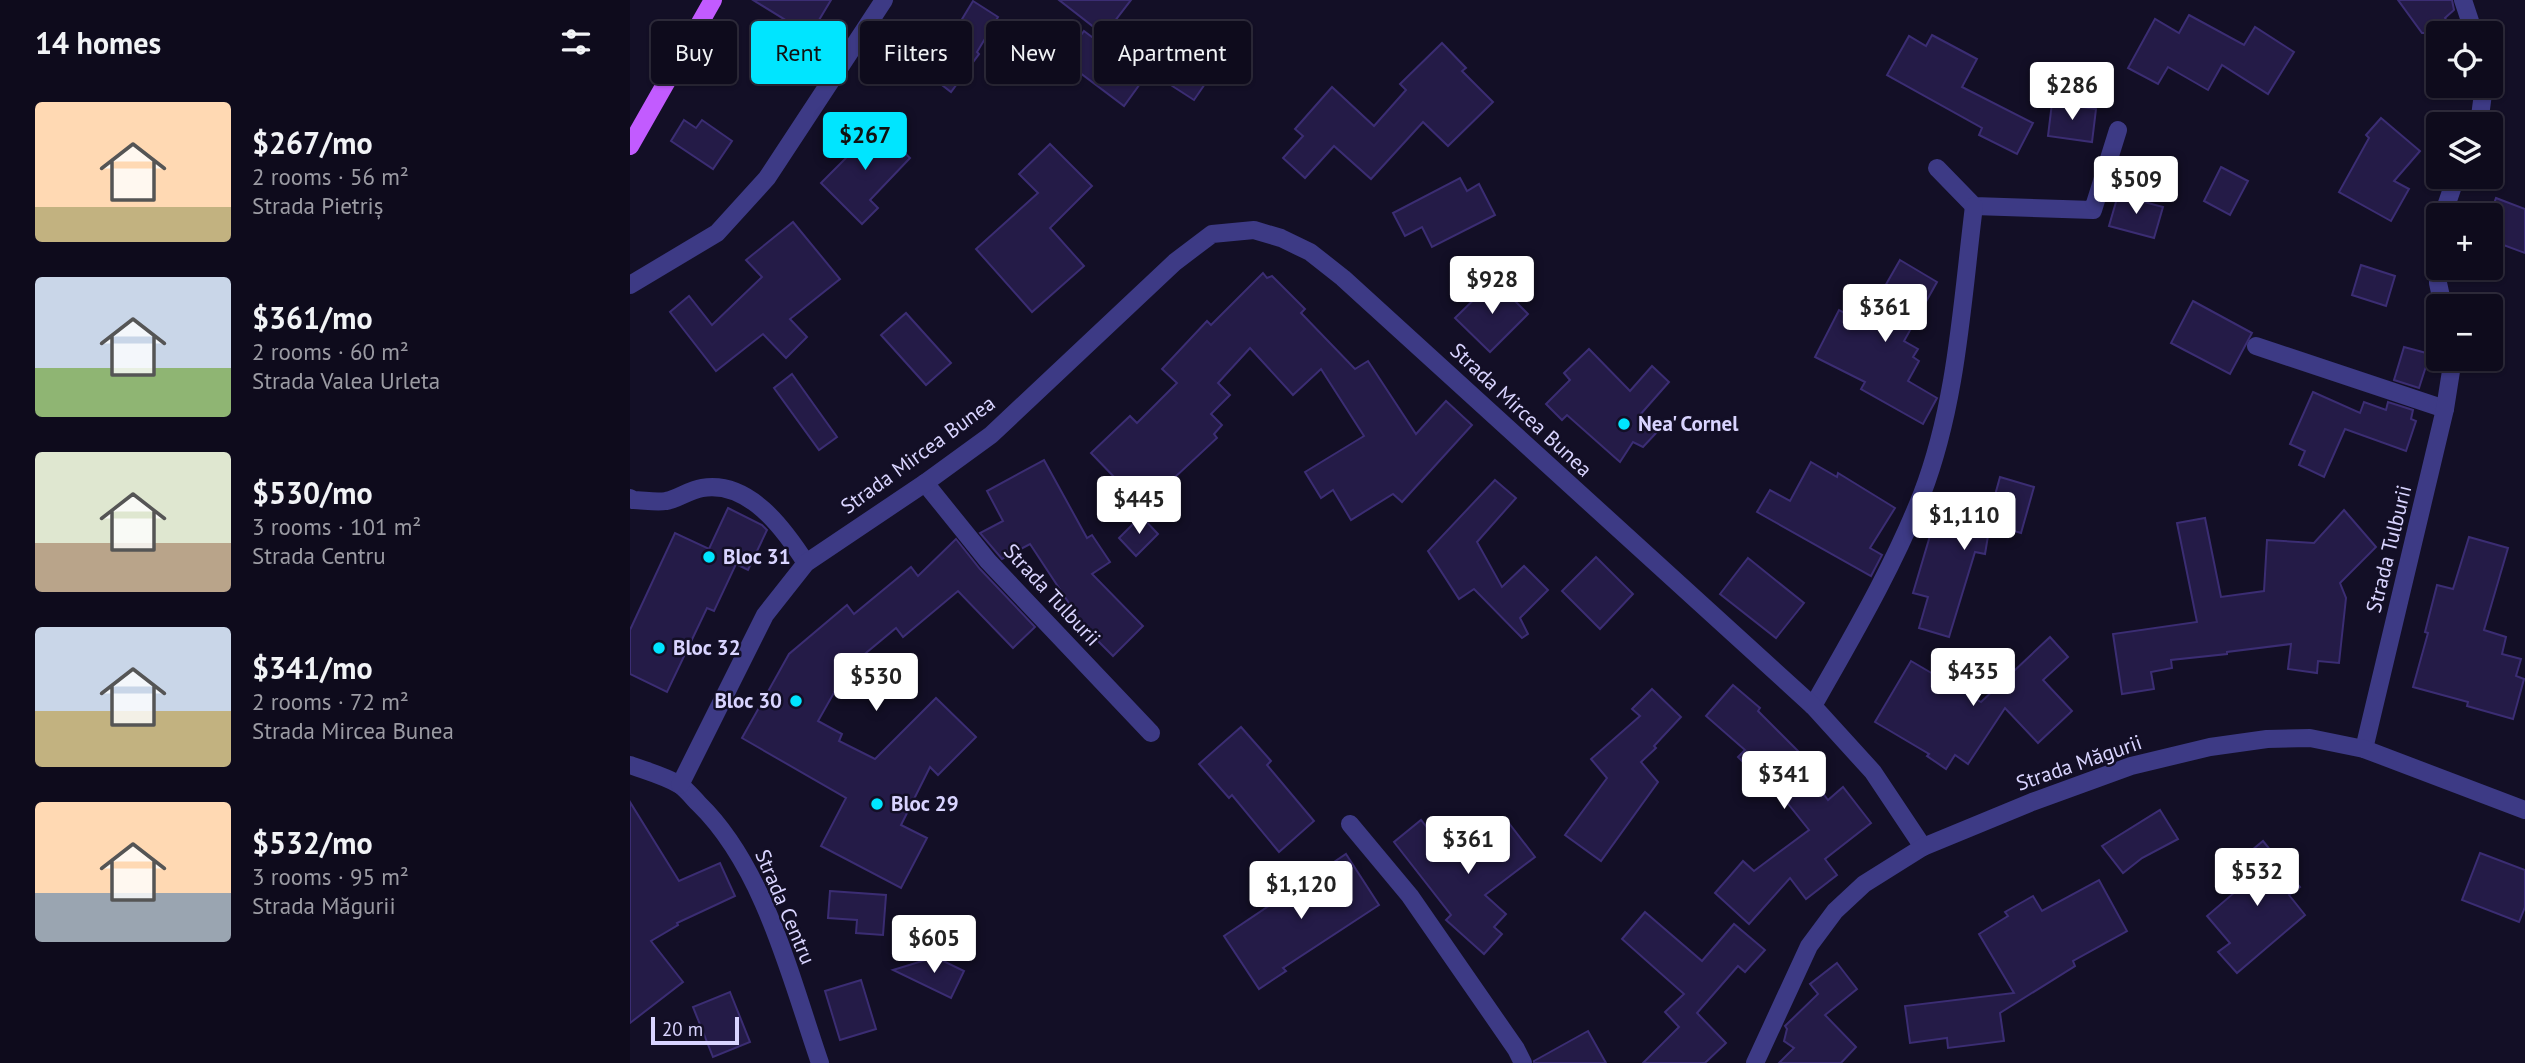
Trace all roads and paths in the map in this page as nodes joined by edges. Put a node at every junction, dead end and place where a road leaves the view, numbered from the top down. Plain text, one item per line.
1 (713, 0) edge
2 (884, 0) edge
3 (2463, 0) edge
4 (2470, 21) edge
5 (2119, 130) dead end
6 (630, 146) edge
7 (1937, 168) dead end
8 (1974, 206) junction
9 (630, 285) edge
10 (2256, 346) dead end
11 (2451, 371) edge
12 (2445, 409) junction
13 (925, 483) junction
14 (630, 498) edge
15 (806, 563) junction
16 (1813, 706) junction
17 (1151, 733) dead end
18 (2364, 749) junction
19 (630, 765) edge
20 (680, 785) junction
21 (2525, 810) edge
22 (1350, 824) dead end
23 (1923, 847) junction
24 (820, 1063) edge
25 (1523, 1063) edge
26 (1755, 1063) edge

1 - 6 main road
2 - 9 street
3 - 4 street
5 - 8 street
7 - 8 street
8 - 16 street
10 - 12 street
11 - 12 street, Strada Tulburii
12 - 18 street, Strada Tulburii
13 - 15 street, Strada Mircea Bunea
13 - 16 street, Strada Mircea Bunea
13 - 17 street, Strada Tulburii
14 - 15 street
15 - 20 street
16 - 23 street, Strada Mircea Bunea
18 - 21 street, Strada Măgurii
18 - 23 street, Strada Măgurii
19 - 20 street, Strada Centru
20 - 24 street, Strada Centru
22 - 25 street
23 - 26 street, Strada Măgurii

